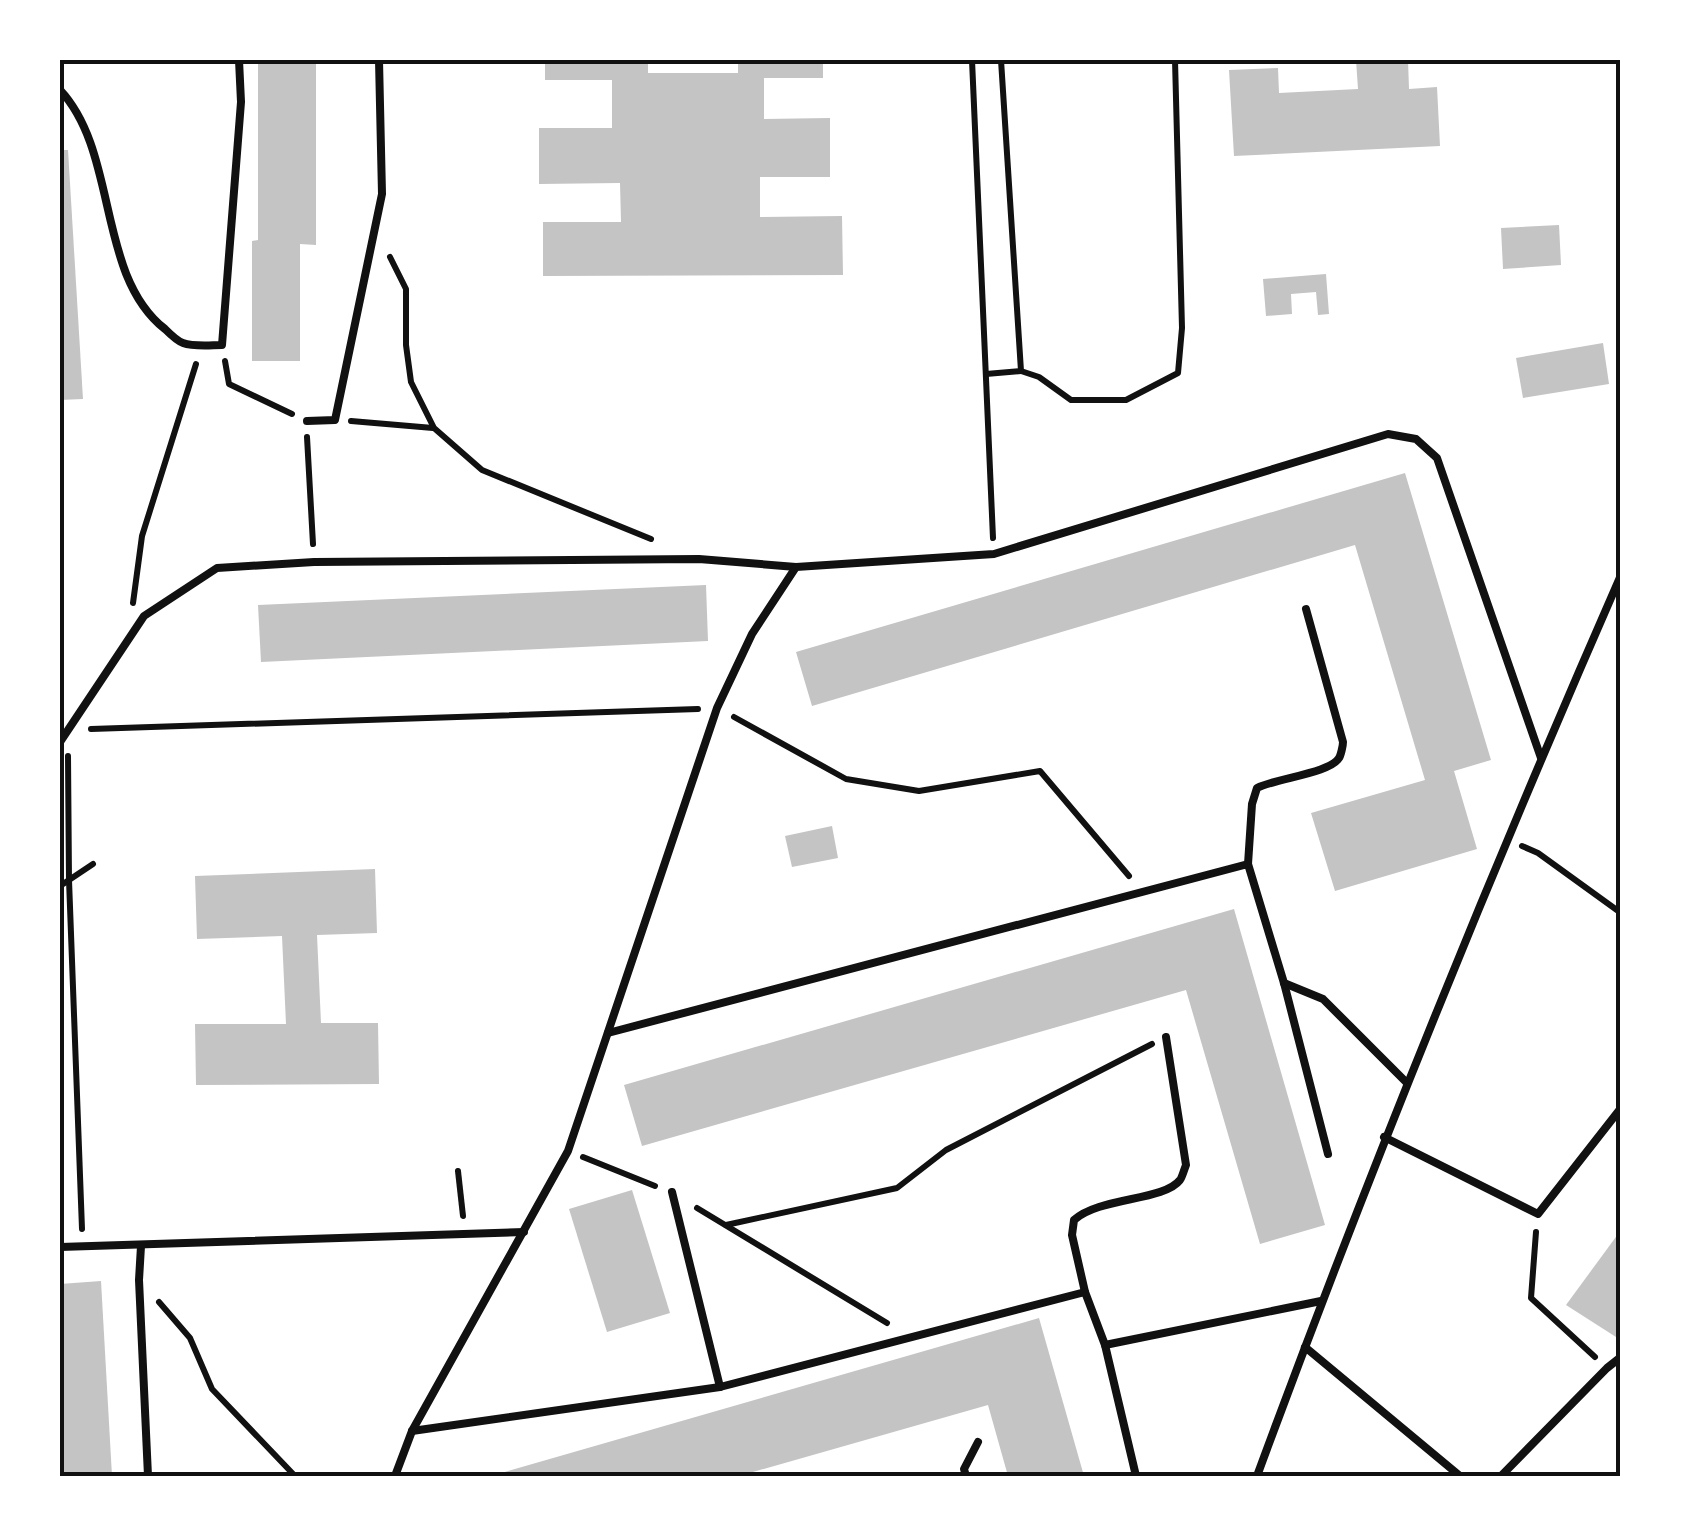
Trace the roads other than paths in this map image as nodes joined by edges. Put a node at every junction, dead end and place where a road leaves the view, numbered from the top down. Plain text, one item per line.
1 (238, 60) edge
2 (379, 60) edge
3 (60, 90) edge
4 (307, 421) dead end
5 (796, 568) junction
6 (1621, 574) edge
7 (1306, 609) dead end
8 (60, 742) edge
9 (1541, 758) junction
10 (1248, 864) junction
11 (1284, 983) junction
12 (608, 1033) junction
13 (1166, 1037) road end
14 (1407, 1083) junction
15 (1621, 1108) edge
16 (1384, 1137) junction
17 (1328, 1154) dead end
18 (672, 1192) road end
19 (524, 1232) junction
20 (141, 1246) junction
21 (60, 1247) edge
22 (1085, 1292) junction
23 (1321, 1301) junction
24 (1105, 1345) junction
25 (1304, 1347) junction
26 (1621, 1357) edge
27 (720, 1387) junction
28 (412, 1431) junction
29 (978, 1442) dead end
30 (148, 1476) edge
31 (395, 1476) edge
32 (966, 1476) edge
33 (1136, 1476) edge
34 (1257, 1476) edge
35 (1460, 1476) edge
36 (1501, 1476) edge

1 - 3 lane
2 - 4 lane
5 - 8 lane
5 - 9 lane
5 - 12 lane
6 - 9 lane
7 - 10 lane
9 - 14 lane
10 - 11 lane
10 - 12 lane
11 - 14 lane
11 - 17 lane
12 - 19 lane
13 - 22 lane
14 - 16 lane
15 - 16 lane
16 - 23 lane
18 - 27 lane
19 - 20 lane
19 - 28 lane
20 - 21 lane
20 - 30 lane
22 - 24 lane
22 - 27 lane
23 - 24 lane
23 - 25 lane
24 - 33 lane
25 - 34 lane
25 - 35 lane
26 - 36 lane
27 - 28 lane
28 - 31 lane
29 - 32 lane

